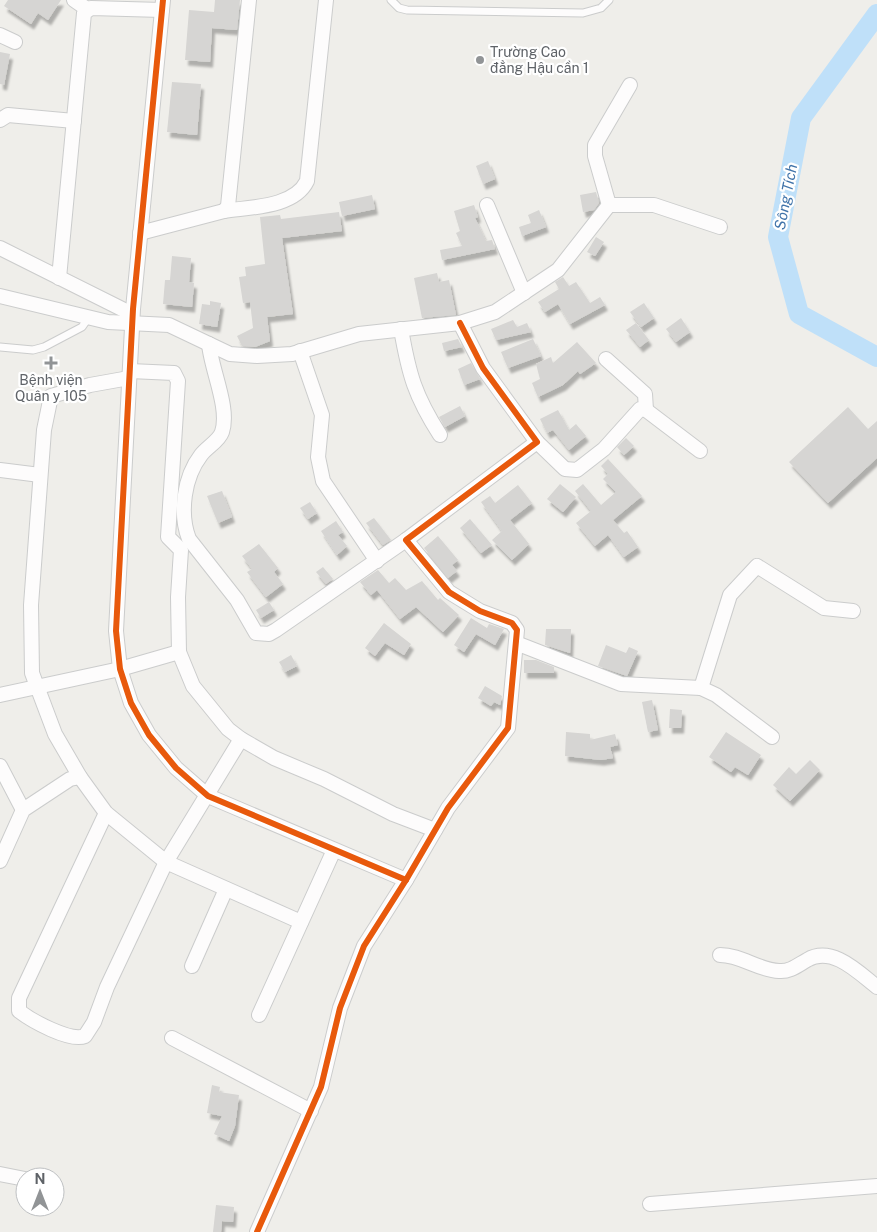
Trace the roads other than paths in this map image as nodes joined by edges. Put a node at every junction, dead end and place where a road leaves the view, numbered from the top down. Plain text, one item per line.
1 (74, 0) edge
2 (249, 0) edge
3 (326, 0) edge
4 (391, 0) edge
5 (608, 0) edge
6 (162, 5) edge
7 (87, 9) junction
8 (0, 35) edge
9 (15, 42) dead end
10 (630, 85) dead end
11 (0, 120) edge
12 (74, 121) junction
13 (487, 205) dead end
14 (609, 205) junction
15 (224, 211) junction
16 (720, 226) dead end
17 (140, 233) junction
18 (0, 248) edge
19 (59, 278) junction
20 (524, 293) junction
21 (0, 296) edge
22 (89, 317) junction
23 (133, 318) junction
24 (460, 323) junction
25 (401, 330) junction
26 (209, 344) junction
27 (0, 347) edge
28 (300, 351) junction
29 (606, 360) dead end
30 (130, 375) junction
31 (646, 410) junction
32 (440, 435) dead end
33 (537, 442) junction
34 (700, 451) dead end
35 (0, 470) edge
36 (40, 475) junction
37 (406, 540) junction
38 (377, 561) junction
39 (853, 611) dead end
40 (516, 643) junction
41 (179, 652) junction
42 (120, 668) junction
43 (38, 687) junction
44 (701, 688) junction
45 (0, 695) edge
46 (772, 737) dead end
47 (241, 740) junction
48 (0, 766) edge
49 (80, 777) junction
50 (208, 796) junction
51 (23, 810) junction
52 (106, 813) junction
53 (435, 830) junction
54 (334, 850) junction
55 (0, 861) edge
56 (166, 862) junction
57 (406, 880) junction
58 (226, 889) junction
59 (301, 922) junction
60 (720, 955) dead end
61 (192, 966) dead end
62 (877, 987) edge
63 (259, 1014) dead end
64 (172, 1038) dead end
65 (311, 1111) junction
66 (0, 1174) edge
67 (15, 1177) edge
68 (877, 1186) edge
69 (650, 1204) dead end
70 (257, 1232) edge

1 - 7 street
2 - 15 street
3 - 15 street
4 - 5 lane
6 - 7 street
6 - 17 street
7 - 12 street
8 - 9 street
10 - 14 street
11 - 12 street
12 - 19 street
13 - 20 street
14 - 16 street
14 - 20 street
15 - 17 street
17 - 23 street
18 - 19 street
19 - 23 street
20 - 24 street
21 - 22 street
22 - 23 street
22 - 27 lane
23 - 26 street
23 - 30 street
24 - 25 street
24 - 33 street
25 - 28 street
25 - 32 street
26 - 28 street
26 - 38 street
28 - 38 street
29 - 31 street
30 - 36 street
30 - 41 street
30 - 42 street
31 - 33 street
31 - 34 street
33 - 37 street
35 - 36 street
36 - 43 street
37 - 38 street
37 - 40 street
39 - 44 street
40 - 44 street
40 - 53 street
41 - 42 street
41 - 47 street
42 - 43 street
42 - 50 street
43 - 45 street
43 - 49 street
44 - 46 street
47 - 50 street
47 - 53 street
48 - 51 street
49 - 51 street
49 - 52 street
50 - 54 street
50 - 56 street
51 - 55 street
52 - 56 street
52 - 56 street
53 - 57 street
54 - 57 street
54 - 59 street
56 - 58 street
57 - 65 street
58 - 59 street
58 - 61 street
59 - 63 street
60 - 62 street
64 - 65 street
65 - 70 street
66 - 67 street
68 - 69 street

